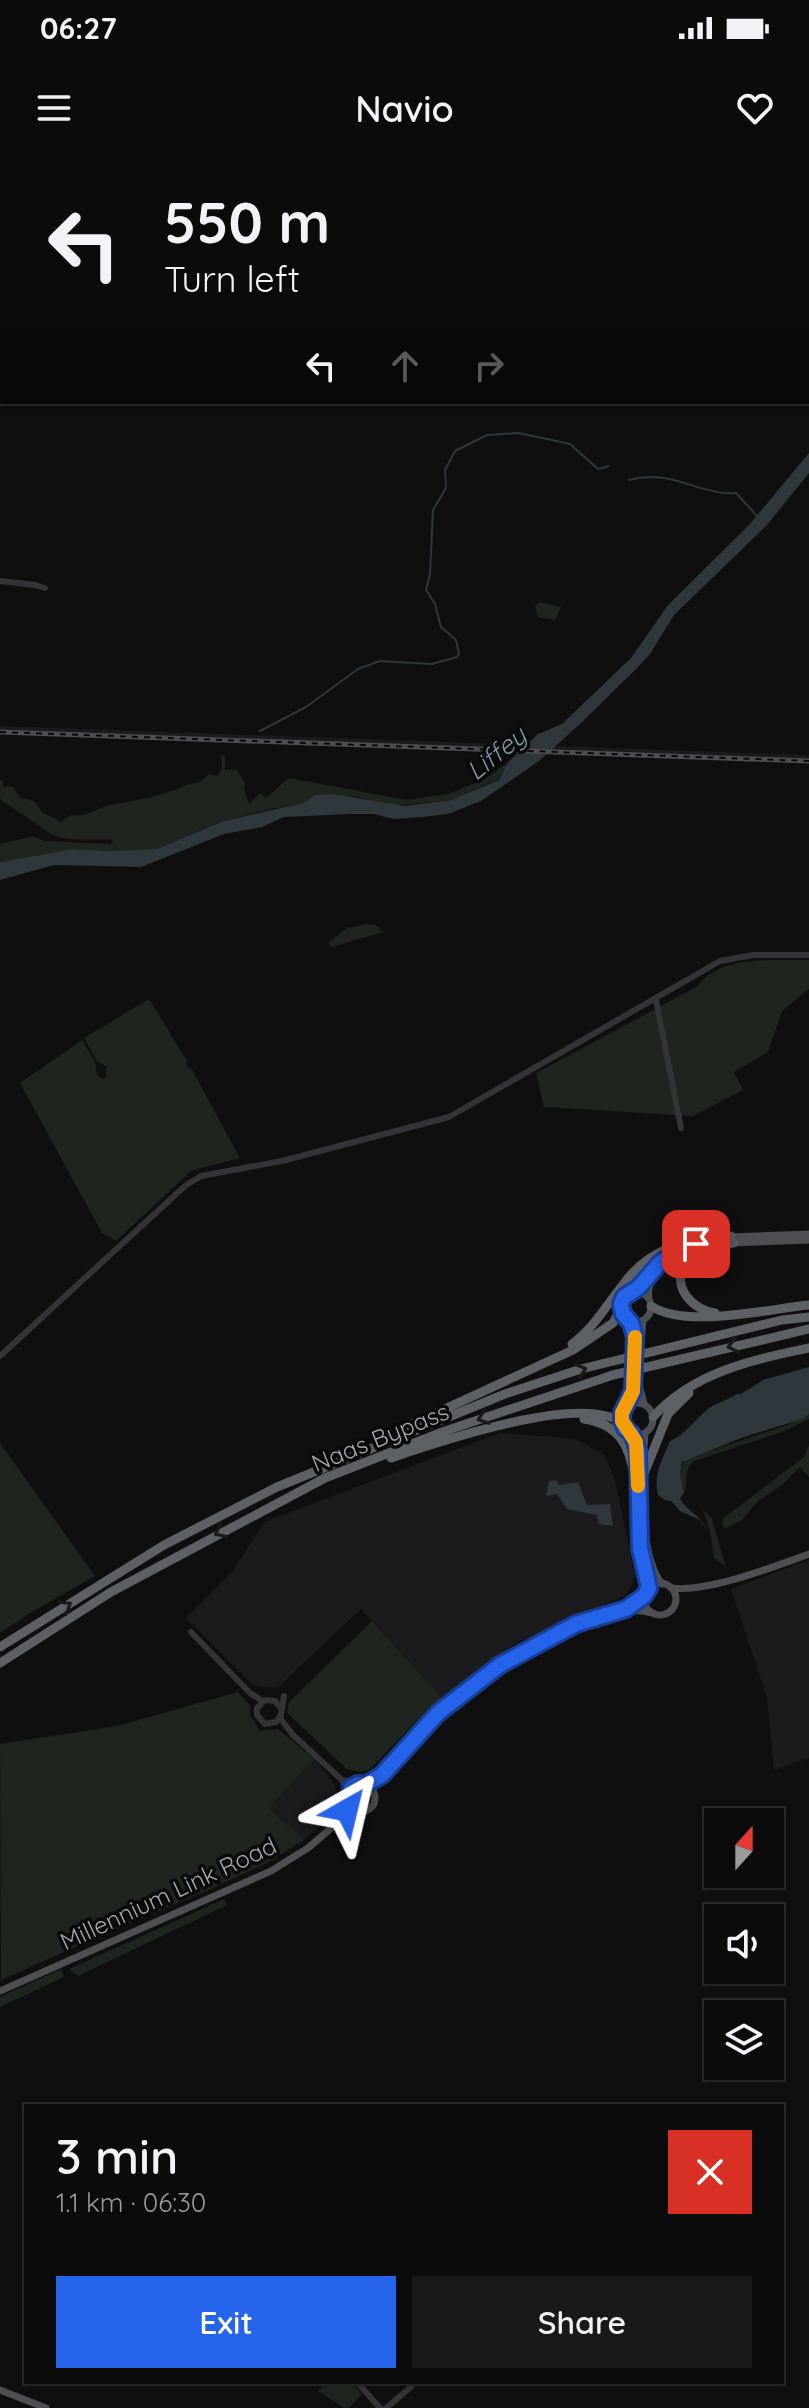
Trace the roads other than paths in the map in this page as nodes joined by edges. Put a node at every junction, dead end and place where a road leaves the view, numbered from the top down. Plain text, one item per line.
1 (0, 581) edge
2 (45, 588) dead end
3 (809, 955) edge
4 (656, 1000) junction
5 (681, 1128) dead end
6 (809, 1234) edge
7 (733, 1239) junction
8 (809, 1240) edge
9 (630, 1292) junction
10 (650, 1302) junction
11 (809, 1305) edge
12 (621, 1308) junction
13 (736, 1314) junction
14 (809, 1317) edge
15 (627, 1319) junction
16 (643, 1320) junction
17 (809, 1329) edge
18 (638, 1343) junction
19 (809, 1348) edge
20 (0, 1356) edge
21 (546, 1363) junction
22 (714, 1375) junction
23 (636, 1385) junction
24 (644, 1404) junction
25 (627, 1407) junction
26 (541, 1417) junction
27 (653, 1417) junction
28 (623, 1424) junction
29 (645, 1433) junction
30 (632, 1434) junction
31 (333, 1464) junction
32 (643, 1476) junction
33 (638, 1505) junction
34 (262, 1511) junction
35 (809, 1554) edge
36 (666, 1586) junction
37 (649, 1588) junction
38 (688, 1590) junction
39 (644, 1596) junction
40 (676, 1601) junction
41 (626, 1609) junction
42 (651, 1613) junction
43 (191, 1632) dead end
44 (0, 1647) edge
45 (0, 1663) edge
46 (260, 1704) junction
47 (280, 1718) junction
48 (273, 1724) junction
49 (283, 1726) junction
50 (382, 1775) junction
51 (342, 1780) junction
52 (362, 1784) junction
53 (375, 1795) junction
54 (349, 1801) junction
55 (360, 1811) junction
56 (343, 1818) junction
57 (0, 1991) edge
58 (359, 2384) edge
59 (413, 2384) edge
60 (0, 2390) edge
61 (46, 2408) edge
62 (380, 2408) edge
63 (386, 2408) edge

1 - 2 street
3 - 4 street
4 - 5 street
4 - 20 street
6 - 7 main road
7 - 8 main road
7 - 9 main road
7 - 10 main road
7 - 13 highway
7 - 21 highway
9 - 10 main road
9 - 12 main road
10 - 13 highway
10 - 16 main road
11 - 13 highway
12 - 15 main road
12 - 21 highway
31 -> 14 highway, Naas Bypass
15 - 16 main road
15 - 18 main road
16 - 18 main road
17 -> 34 highway, Naas Bypass
18 - 23 main road, bridge
19 - 22 highway
21 - 31 highway
22 - 27 highway
22 - 32 highway
23 - 24 main road
23 - 25 main road
24 - 25 main road
24 - 27 main road
25 - 28 main road
26 - 28 highway
26 - 33 highway
26 - 34 highway
27 - 29 main road
28 - 30 main road
29 - 30 main road
29 - 32 main road
30 - 33 main road
44 -> 31 highway, Naas Bypass
32 - 36 main road
33 - 37 main road
34 -> 45 highway, Naas Bypass
35 - 38 main road
36 - 37 main road
36 - 38 main road
36 - 40 main road
37 - 39 main road
38 - 40 main road
39 - 41 main road
39 - 42 main road
40 - 42 main road
41 - 42 main road
41 - 50 main road
43 - 46 street
46 - 47 street
46 - 48 street
47 - 48 street
47 - 49 street
48 - 49 street
49 - 51 street
50 - 52 main road
50 - 53 main road
51 - 52 street
51 - 54 street
52 - 53 main road
52 - 54 main road
53 - 55 main road
54 - 55 main road
54 - 56 main road, Millennium Link Road
55 - 56 main road, Millennium Link Road
56 - 57 main road, Millennium Link Road
58 - 62 street
59 - 63 street
60 - 61 main road

